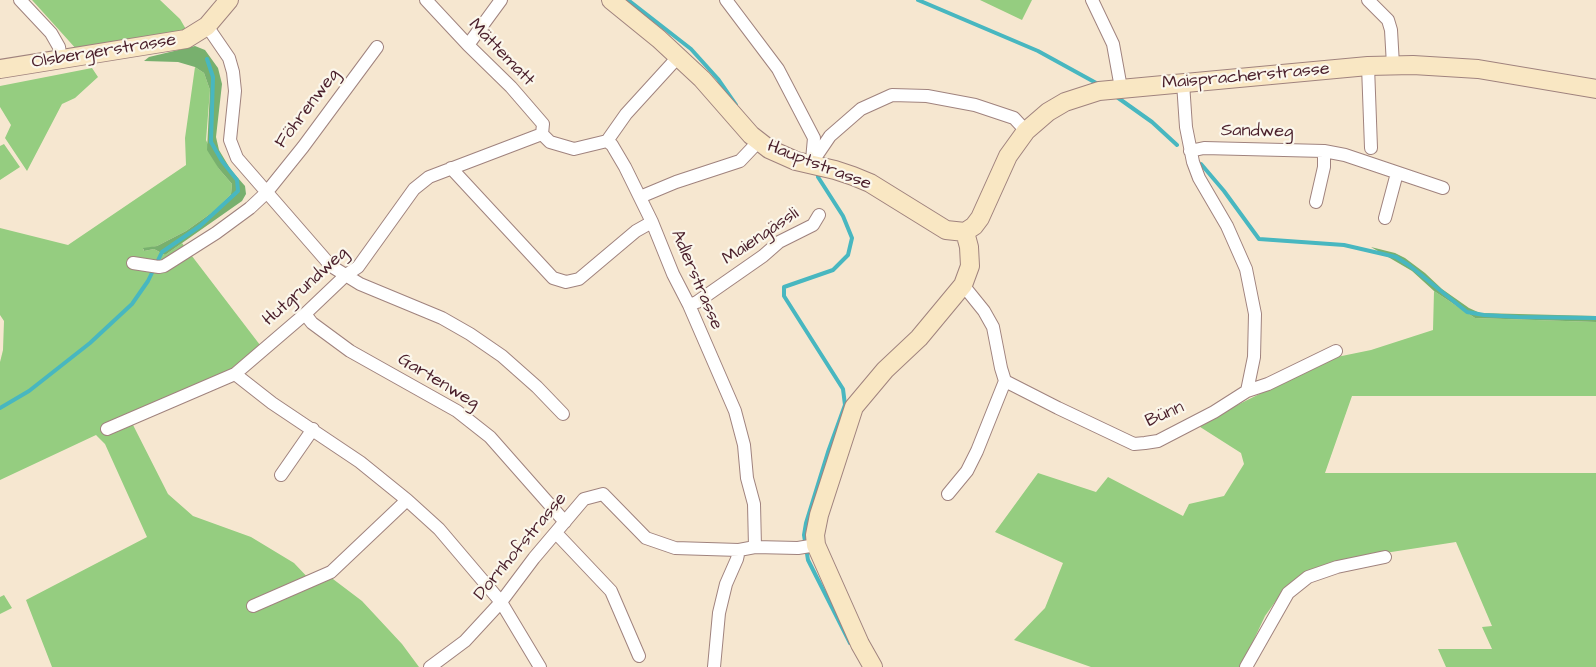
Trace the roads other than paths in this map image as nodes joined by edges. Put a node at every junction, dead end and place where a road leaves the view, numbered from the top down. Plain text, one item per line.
1 (20, 0) edge
2 (229, 0) edge
3 (426, 0) edge
4 (501, 0) edge
5 (611, 0) edge
6 (726, 0) edge
7 (1092, 0) edge
8 (1368, 0) edge
9 (207, 26) junction
10 (468, 45) junction
11 (378, 47) dead end
12 (678, 57) junction
13 (61, 60) junction
14 (1393, 65) junction
15 (1368, 66) junction
16 (0, 69) edge
17 (1183, 83) junction
18 (1120, 88) junction
19 (1596, 89) edge
20 (1026, 131) junction
21 (542, 134) junction
22 (607, 141) junction
23 (758, 142) junction
24 (1371, 148) dead end
25 (1324, 151) junction
26 (1191, 155) junction
27 (811, 164) junction
28 (451, 168) junction
29 (1397, 173) junction
30 (1443, 188) dead end
31 (266, 193) junction
32 (640, 197) junction
33 (1316, 201) dead end
34 (819, 214) dead end
35 (1385, 218) dead end
36 (652, 222) junction
37 (965, 232) junction
38 (133, 263) dead end
39 (346, 275) junction
40 (963, 285) junction
41 (689, 305) junction
42 (305, 314) junction
43 (1336, 351) dead end
44 (235, 374) junction
45 (1005, 381) junction
46 (1247, 391) junction
47 (563, 414) dead end
48 (107, 429) dead end
49 (313, 429) junction
50 (281, 475) dead end
51 (948, 494) dead end
52 (407, 500) junction
53 (565, 522) junction
54 (556, 533) junction
55 (755, 547) junction
56 (808, 547) junction
57 (739, 550) junction
58 (1385, 557) dead end
59 (501, 602) junction
60 (253, 606) dead end
61 (639, 656) dead end
62 (430, 667) edge
63 (540, 667) edge
64 (714, 667) edge
65 (873, 667) edge
66 (1246, 667) edge

1 - 13 street
2 - 9 main road, Olsbergerstrasse
3 - 10 street, Mättematt
4 - 10 street
5 - 12 main road, Hauptstrasse
6 - 27 street
7 - 18 street
8 - 14 street
9 - 13 main road, Olsbergerstrasse
9 - 31 street
10 - 21 street, Mättematt
11 - 31 street, Föhrenweg
12 - 22 street
12 - 23 main road, Hauptstrasse
13 - 16 main road, Olsbergerstrasse
14 - 15 main road, Maispracherstrasse
14 - 19 main road, Maispracherstrasse
15 - 17 main road, Maispracherstrasse
15 - 24 street
17 - 18 main road, Maispracherstrasse
17 - 26 street
18 - 20 main road, Maispracherstrasse
20 - 27 street
20 - 37 main road, Maispracherstrasse
21 - 22 street
21 - 28 street, Hutgrundweg
22 - 32 street, Adlerstrasse
23 - 27 main road, Hauptstrasse
23 - 32 street
25 - 26 street, Sandweg
25 - 29 street, Sandweg
25 - 33 street
26 - 46 street
27 - 37 main road, Hauptstrasse
28 - 36 street
28 - 39 street, Hutgrundweg
29 - 30 street, Sandweg
29 - 35 street
31 - 38 street, Föhrenweg
31 - 39 street
32 - 36 street, Adlerstrasse
34 - 41 street, Maiengässli
36 - 41 street, Adlerstrasse
37 - 40 main road
39 - 42 street, Hutgrundweg
39 - 47 street
40 - 45 street
40 - 56 main road
41 - 55 street, Adlerstrasse
42 - 44 street, Hutgrundweg
42 - 53 street, Gartenweg
43 - 46 street, Bünn
44 - 48 street, Hutgrundweg
44 - 49 street
45 - 46 street, Bünn
45 - 51 street
49 - 50 street
49 - 52 street
52 - 59 street
52 - 60 street
53 - 54 street, Dornhofstrasse
53 - 57 street, Dornhofstrasse
54 - 59 street, Dornhofstrasse
54 - 61 street
55 - 56 street, Dornhofstrasse
55 - 57 street, Dornhofstrasse
56 - 65 main road
57 - 64 street
58 - 66 street
59 - 62 street, Dornhofstrasse
59 - 63 street

